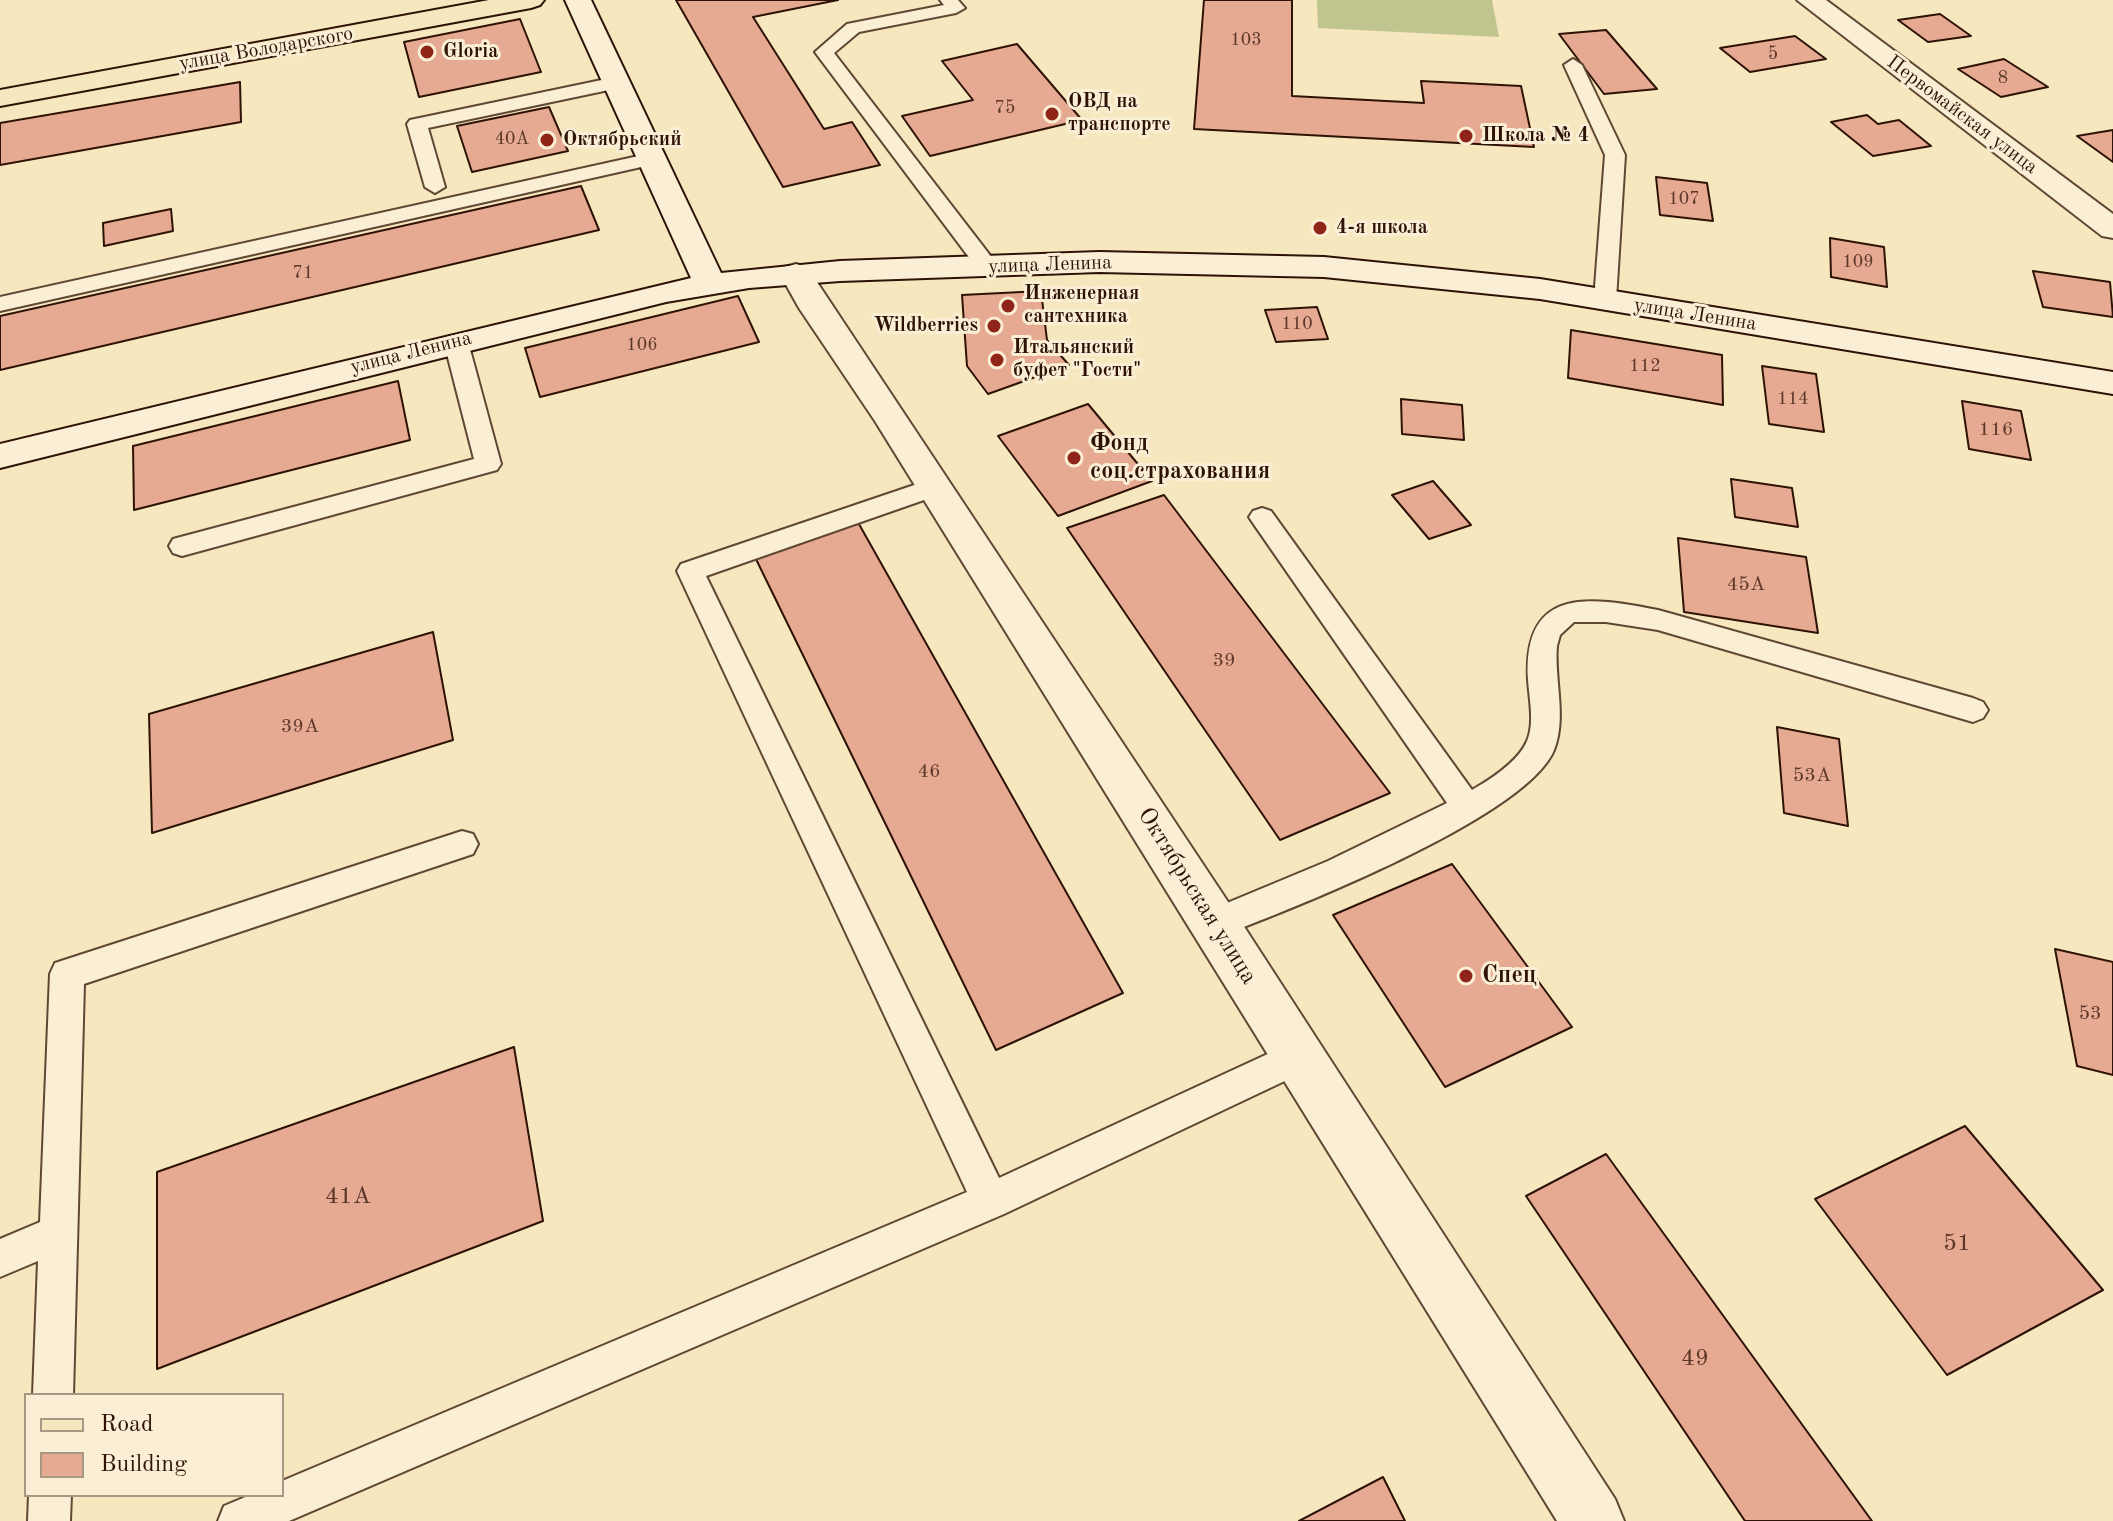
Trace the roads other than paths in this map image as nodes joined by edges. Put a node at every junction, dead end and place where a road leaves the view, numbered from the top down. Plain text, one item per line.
1 (531, 0) edge
2 (578, 0) edge
3 (949, 0) edge
4 (1810, 0) edge
5 (1573, 65) dead end
6 (616, 83) junction
7 (0, 98) edge
8 (652, 159) junction
9 (435, 187) dead end
10 (2113, 229) edge
11 (988, 267) junction
12 (796, 274) junction
13 (710, 284) junction
14 (1605, 300) junction
15 (0, 304) edge
16 (456, 342) junction
17 (2113, 383) edge
18 (0, 456) edge
19 (935, 487) junction
20 (1262, 517) dead end
21 (182, 546) dead end
22 (1973, 710) dead end
23 (1467, 807) junction
24 (462, 844) dead end
25 (1215, 923) junction
26 (1298, 1057) junction
27 (991, 1201) junction
28 (58, 1234) junction
29 (0, 1258) edge
30 (53, 1393) edge
31 (50, 1497) edge
32 (49, 1521) edge
33 (239, 1521) edge
34 (1593, 1521) edge

1 - 7 main road, улица Володарского
2 - 6 main road
3 - 11 lane
4 - 10 main road, Первомайская улица
5 - 14 lane
6 - 8 main road
6 - 9 lane
8 - 13 main road
8 - 15 lane
11 - 12 main road, улица Ленина
11 - 14 main road, улица Ленина
12 - 13 main road, улица Ленина
12 - 19 main road, Октябрьская улица
13 - 16 main road, улица Ленина
14 - 17 main road, улица Ленина
16 - 18 main road, улица Ленина
16 - 21 lane
19 - 25 main road, Октябрьская улица
19 - 27 lane
20 - 23 lane
22 - 23 lane
23 - 25 lane
24 - 28 lane
25 - 26 main road, Октябрьская улица
26 - 27 lane
26 - 34 main road, Октябрьская улица
27 - 33 lane
28 - 29 lane
28 - 30 lane
31 - 32 lane

